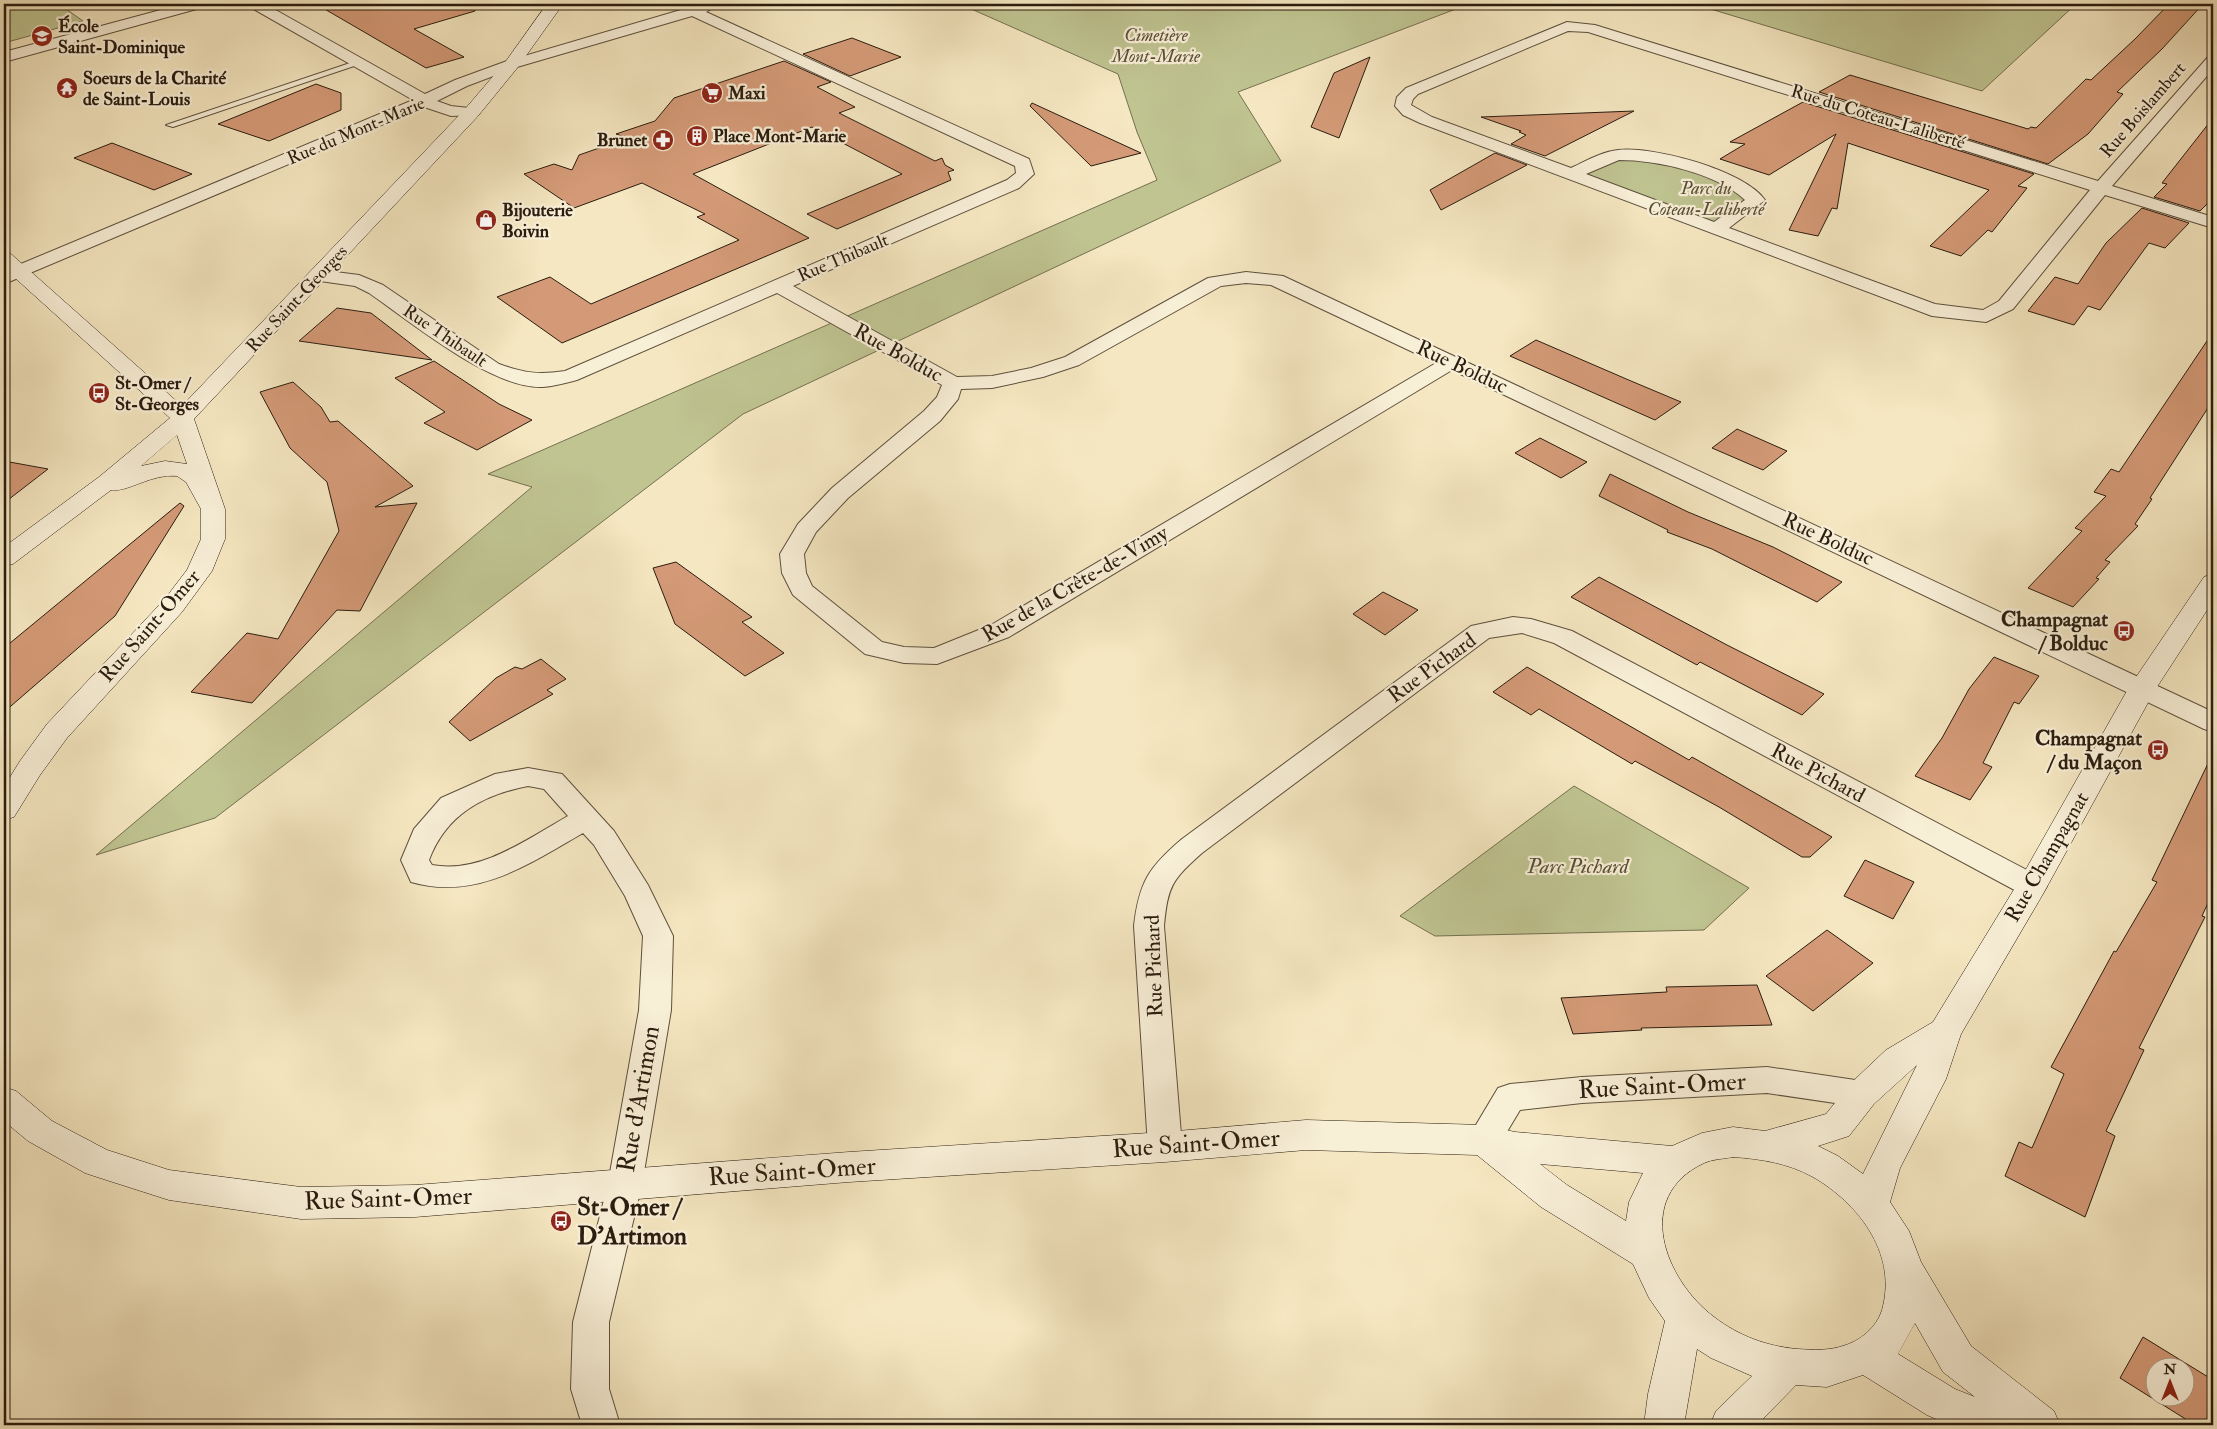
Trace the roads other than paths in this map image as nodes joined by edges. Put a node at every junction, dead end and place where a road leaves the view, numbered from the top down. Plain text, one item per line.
1 (199, 4) edge
2 (255, 4) edge
3 (555, 4) edge
4 (714, 4) edge
5 (693, 11) junction
6 (4, 57) edge
7 (2213, 60) edge
8 (359, 63) junction
9 (512, 64) junction
10 (426, 100) junction
11 (472, 112) junction
12 (170, 125) dead end
13 (1573, 174) junction
14 (2102, 187) junction
15 (2213, 222) edge
16 (1717, 228) junction
17 (9, 269) edge
18 (320, 276) junction
19 (778, 286) junction
20 (1451, 362) junction
21 (953, 383) junction
22 (183, 418) junction
23 (90, 495) junction
24 (213, 509) junction
25 (4, 559) edge
26 (2213, 582) edge
27 (2142, 689) junction
28 (2213, 723) edge
29 (4, 810) edge
30 (586, 819) junction
31 (2032, 886) junction
32 (1945, 1031) junction
33 (1862, 1094) junction
34 (4, 1101) edge
35 (1484, 1140) junction
36 (1767, 1145) junction
37 (1165, 1147) junction
38 (1675, 1161) junction
39 (625, 1184) junction
40 (1872, 1204) junction
41 (1646, 1252) junction
42 (1905, 1269) junction
43 (1686, 1317) junction
44 (1867, 1356) junction
45 (1786, 1368) junction
46 (601, 1425) edge
47 (1664, 1425) edge
48 (1730, 1425) edge
49 (1994, 1425) edge
50 (2040, 1425) edge

1 - 6 street
2 - 8 street
3 - 9 street, Rue Saint-Georges
4 - 5 street, Rue du Mont-Marie
5 - 9 street, Rue du Mont-Marie
5 - 19 street, Rue Thibault
7 - 14 street, Rue Boislambert
8 - 10 street
8 - 12 lane
9 - 10 street, Rue du Mont-Marie
9 - 11 street, Rue Saint-Georges
10 - 11 street
10 - 17 street, Rue du Mont-Marie
11 - 18 street, Rue Saint-Georges
13 - 14 street, Rue du Coteau-Laliberté
13 - 16 street, Rue du Coteau-Laliberté
13 - 16 street
14 - 15 street
14 - 16 street, Rue du Coteau-Laliberté
17 - 22 street, Rue Saint-Omer
18 - 19 street, Rue Thibault
18 - 22 street, Rue Saint-Georges
19 - 21 street, Rue Bolduc
20 - 21 street, Rue Bolduc
20 - 21 street, Rue de la Crête-de-Vimy
20 - 27 street, Rue Bolduc
22 - 23 street, Rue Saint-Georges
22 - 24 street, Rue Saint-Omer
23 - 24 street
23 - 25 street, Rue Saint-Georges
24 - 29 street, Rue Saint-Omer
26 - 27 street, Rue Champagnat
27 - 28 street, Rue Bolduc
27 - 31 street, Rue Champagnat
30 - 30 street, Rue d'Artimon
30 - 39 street, Rue d'Artimon
31 - 32 street, Rue Champagnat
31 - 37 street, Rue Pichard
32 - 33 street, Rue Champagnat
32 - 40 street, Rue Champagnat
33 - 35 street, Rue Saint-Omer
33 - 36 street, Rue Champagnat
34 - 39 street, Rue Saint-Omer
35 - 37 street, Rue Saint-Omer
35 - 38 street, Rue Saint-Omer
35 - 41 street
36 - 38 street
36 - 40 street
37 - 39 street, Rue Saint-Omer
38 - 41 street
39 - 46 street, Rue d'Artimon
40 - 42 street
41 - 43 street
42 - 44 street
42 - 50 street
43 - 45 street
43 - 47 street
44 - 45 street
44 - 49 street
45 - 48 street

